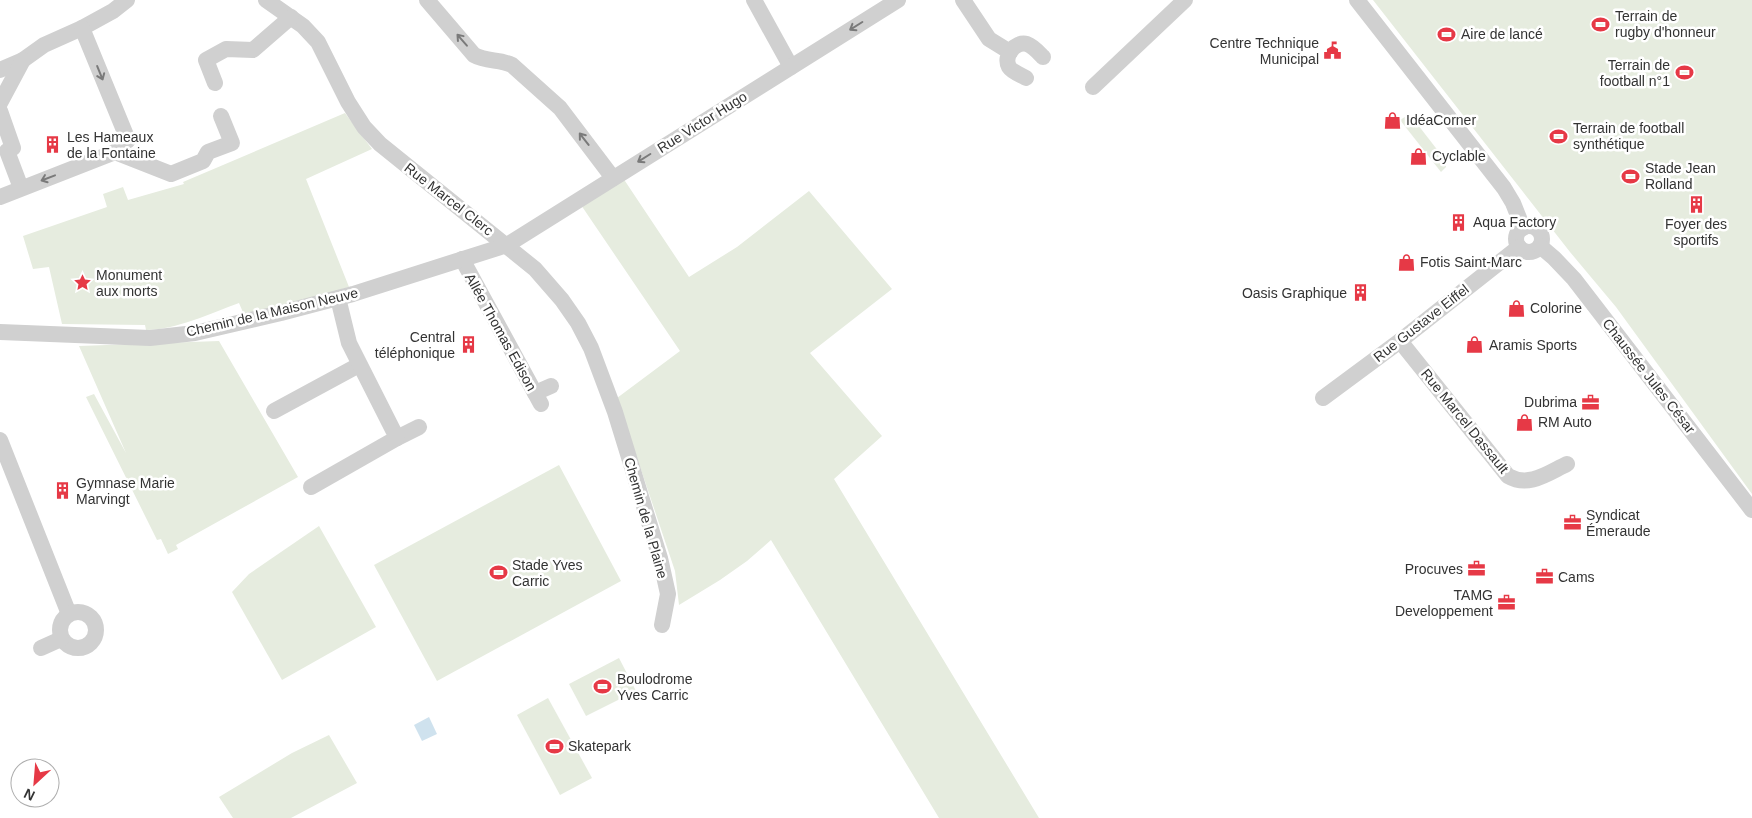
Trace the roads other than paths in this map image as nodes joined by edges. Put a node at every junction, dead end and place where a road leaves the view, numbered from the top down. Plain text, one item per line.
1 (126, 0) edge
2 (266, 0) edge
3 (426, 0) edge
4 (754, 0) edge
5 (898, 0) edge
6 (963, 0) edge
7 (1185, 0) edge
8 (1357, 0) edge
9 (291, 18) junction
10 (82, 28) junction
11 (1010, 52) junction
12 (1043, 56) dead end
13 (23, 60) junction
14 (791, 67) junction
15 (0, 70) edge
16 (1026, 78) dead end
17 (215, 83) dead end
18 (1093, 87) dead end
19 (0, 103) edge
20 (0, 111) edge
21 (221, 116) dead end
22 (115, 152) junction
23 (613, 178) junction
24 (21, 188) junction
25 (0, 197) edge
26 (1522, 228) junction
27 (507, 245) junction
28 (1540, 246) junction
29 (1519, 247) junction
30 (462, 259) junction
31 (338, 298) junction
32 (0, 332) edge
33 (1400, 341) junction
34 (359, 365) junction
35 (551, 386) dead end
36 (1323, 398) dead end
37 (274, 411) dead end
38 (615, 412) joint
39 (419, 427) dead end
40 (398, 438) junction
41 (0, 440) edge
42 (1567, 464) dead end
43 (311, 487) dead end
44 (1752, 510) edge
45 (69, 614) junction
46 (662, 625) dead end
47 (61, 638) junction
48 (41, 648) dead end

1 - 10 street
2 - 9 street, Rue Marcel Clerc
23 -> 3 street
4 - 14 street
5 -> 14 street, Rue Victor Hugo
6 - 11 street
7 - 18 street
8 - 26 street
9 - 17 street
9 - 27 street, Rue Marcel Clerc
10 - 13 street
10 -> 22 street
11 - 12 street
11 - 16 street
13 - 15 street
13 - 19 street
14 -> 23 street, Rue Victor Hugo
20 - 24 street
21 - 22 street
22 -> 24 street
23 - 27 street, Rue Victor Hugo
24 - 25 street
26 - 28 street, Chaussée Jules César
26 - 29 street
27 - 30 street, Chemin de la Maison Neuve
27 - 38 street, Rue Marcel Clerc
28 - 29 street
28 - 44 street, Chaussée Jules César
29 - 33 street, Rue Gustave Eiffel
30 - 31 street, Chemin de la Maison Neuve
30 - 35 street, Allée Thomas Edison
31 - 32 street, Chemin de la Maison Neuve
31 - 34 street
33 - 36 street, Rue Gustave Eiffel
33 - 42 street, Rue Marcel Dassault
34 - 37 street
34 - 40 street
38 - 46 street, Chemin de la Plaine
39 - 40 street
40 - 43 street
41 - 45 street
45 - 47 street
45 - 47 street
47 - 48 street

